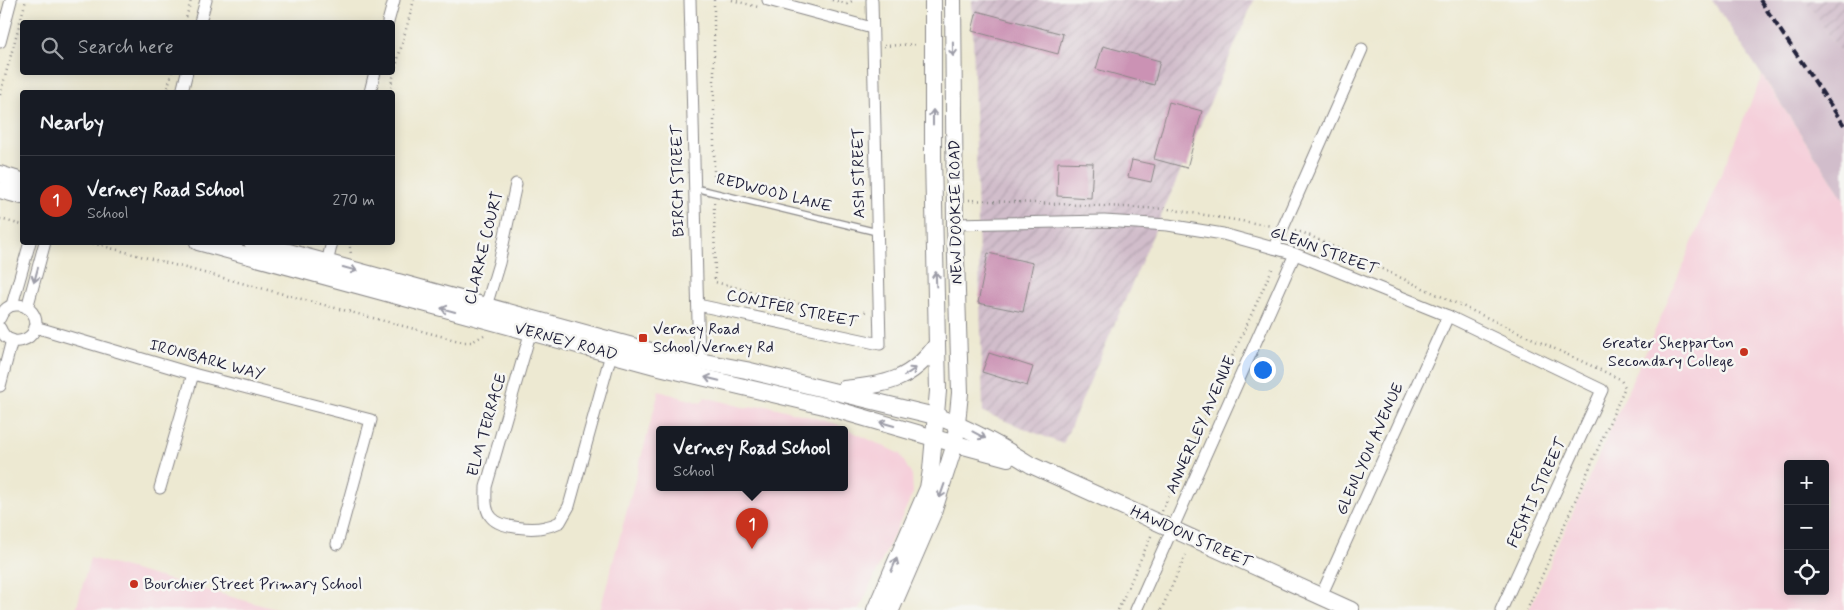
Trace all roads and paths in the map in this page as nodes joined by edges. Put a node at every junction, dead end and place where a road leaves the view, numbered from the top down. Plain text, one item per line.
1 (11, 0) edge
2 (26, 0) edge
3 (191, 0) edge
4 (206, 0) edge
5 (394, 0) edge
6 (414, 0) edge
7 (690, 0) edge
8 (714, 0) edge
9 (768, 0) edge
10 (832, 0) edge
11 (854, 0) edge
12 (872, 0) edge
13 (934, 0) edge
14 (953, 0) edge
15 (21, 20) edge
16 (186, 20) edge
17 (201, 20) edge
18 (389, 20) edge
19 (20, 22) edge
20 (872, 28) junction
21 (0, 42) edge
22 (918, 44) dead end
23 (873, 46) junction
24 (1362, 49) dead end
25 (395, 70) edge
26 (171, 75) edge
27 (186, 75) edge
28 (374, 75) edge
29 (394, 75) edge
30 (168, 90) edge
31 (182, 90) edge
32 (370, 90) edge
33 (390, 90) edge
34 (0, 95) edge
35 (0, 174) edge
36 (20, 180) edge
37 (516, 184) dead end
38 (695, 188) junction
39 (0, 190) edge
40 (714, 193) junction
41 (20, 195) edge
42 (968, 200) dead end
43 (0, 219) edge
44 (20, 224) edge
45 (955, 224) junction
46 (1282, 228) junction
47 (877, 232) junction
48 (29, 245) edge
49 (44, 245) edge
50 (99, 245) edge
51 (212, 245) edge
52 (260, 245) edge
53 (331, 245) edge
54 (350, 245) edge
55 (1274, 248) junction
56 (351, 254) dead end
57 (1295, 254) junction
58 (1273, 267) dead end
59 (325, 269) junction
60 (698, 305) junction
61 (12, 306) junction
62 (27, 308) junction
63 (871, 308) dead end
64 (484, 313) junction
65 (1448, 316) junction
66 (0, 318) edge
67 (500, 324) junction
68 (532, 326) junction
69 (35, 327) junction
70 (0, 328) edge
71 (12, 340) junction
72 (880, 344) joint
73 (937, 344) junction
74 (613, 347) junction
75 (699, 362) junction
76 (193, 374) junction
77 (0, 386) edge
78 (830, 390) junction
79 (1602, 390) joint
80 (935, 416) junction
81 (956, 423) junction
82 (934, 438) junction
83 (955, 444) junction
84 (1031, 465) junction
85 (160, 488) dead end
86 (1165, 525) junction
87 (337, 544) dead end
88 (1186, 555) dead end
89 (1321, 596) junction
90 (875, 610) edge
91 (891, 610) edge
92 (1118, 610) edge
93 (1136, 610) edge
94 (1161, 610) edge
95 (1351, 610) edge
96 (1501, 610) edge
97 (1527, 610) edge

1 - 21 street
2 - 15 path
3 - 16 path
4 - 17 street
5 - 18 street
6 - 25 path
7 - 38 street, BIRCH STREET
8 - 40 path
9 - 20 street
10 - 11 path
12 - 20 street, ASH STREET
73 -> 13 street, NEW DOOKIE ROAD
14 -> 45 street, NEW DOOKIE ROAD
19 - 34 path
20 - 23 street, ASH STREET
22 - 23 path
23 - 47 street, ASH STREET
24 - 46 street
26 - 30 path
27 - 31 street
28 - 32 street
29 - 33 path
35 - 36 street
37 - 64 street, CLARKE COURT
38 - 40 lane, REDWOOD LANE
38 - 60 street, BIRCH STREET
39 - 41 street
40 - 47 lane, REDWOOD LANE
40 - 63 path
42 - 46 path
43 - 44 path
45 - 55 street, GLENN STREET
45 - 81 street, NEW DOOKIE ROAD
46 - 55 street
46 - 97 path
47 - 72 street, ASH STREET
48 - 61 street
49 -> 62 street
50 - 67 path
51 - 59 street, VERNEY ROAD
52 - 59 street, VERNEY ROAD
53 - 59 street
54 - 56 path
55 - 57 street, GLENN STREET
57 - 65 street, GLENN STREET
57 - 86 street, ANNERLEY AVENUE
58 - 86 path
59 - 64 street, VERNEY ROAD
60 - 72 street, CONIFER STREET
60 - 75 street, BIRCH STREET
61 - 62 street
61 - 66 street
62 - 69 street
64 - 67 street, VERNEY ROAD
64 - 68 street, VERNEY ROAD
65 - 79 street, GLENN STREET
65 - 89 street, GLENLYON AVENUE
67 - 68 street, VERNEY ROAD
68 - 74 street, VERNEY ROAD
68 - 74 street, ELM TERRACE
69 - 71 street
69 - 76 street, IRONBARK WAY
70 - 71 street
71 - 77 street
78 -> 73 street
73 - 80 street, NEW DOOKIE ROAD
74 - 75 street, VERNEY ROAD
82 -> 74 street, VERNEY ROAD
75 - 78 street, VERNEY ROAD
76 - 85 street
76 - 87 street, IRONBARK WAY
78 - 80 street, VERNEY ROAD
79 - 96 street, FESHTI STREET
80 - 81 street, HAWDON STREET
80 - 82 street, NEW DOOKIE ROAD
81 - 83 street, NEW DOOKIE ROAD
81 -> 84 street, HAWDON STREET
82 - 83 street, HAWDON STREET
90 -> 82 street, NEW DOOKIE ROAD
83 - 84 street, HAWDON STREET
83 -> 91 street, NEW DOOKIE ROAD
84 - 86 street, HAWDON STREET
86 - 89 street, HAWDON STREET
86 - 92 path
86 - 93 street, ANNERLEY AVENUE
88 - 94 path
89 - 95 street, HAWDON STREET

